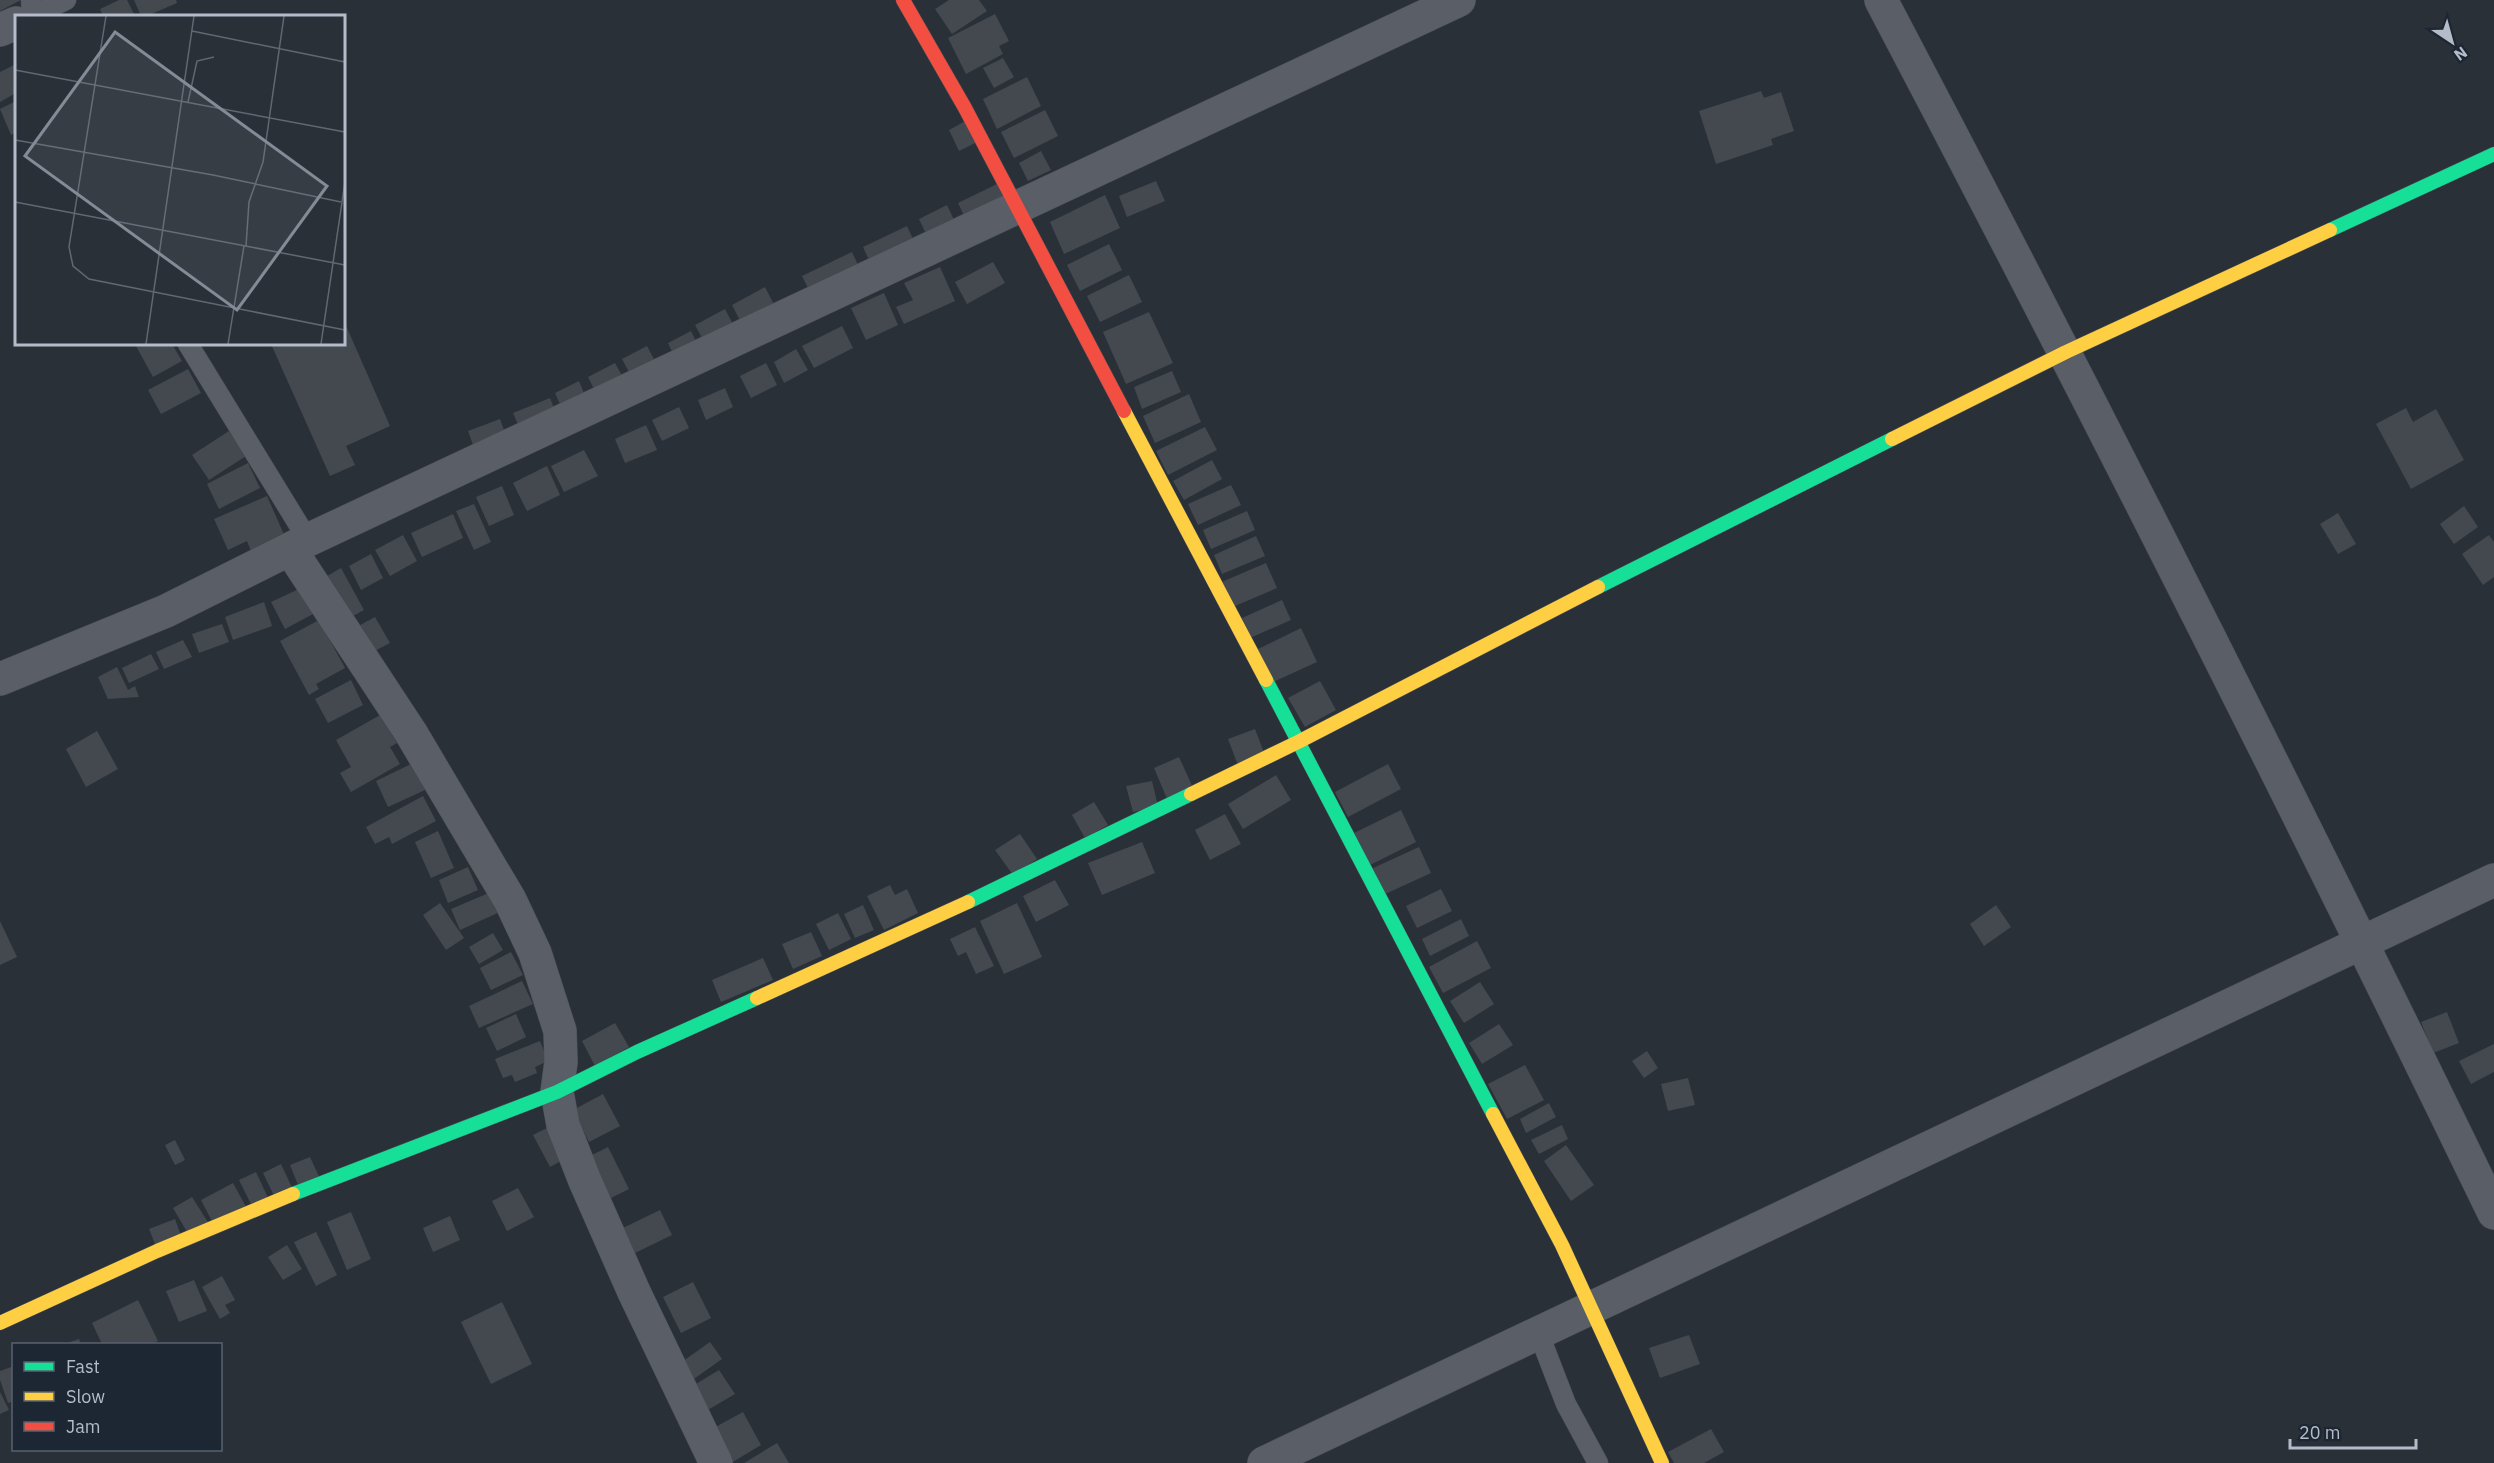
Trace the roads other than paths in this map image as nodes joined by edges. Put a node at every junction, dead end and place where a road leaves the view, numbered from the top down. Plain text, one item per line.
1 (66, 0) edge
2 (903, 0) edge
3 (1459, 0) edge
4 (1881, 0) edge
5 (33, 15) edge
6 (15, 23) edge
7 (0, 30) edge
8 (2494, 154) edge
9 (1018, 208) junction
10 (189, 345) edge
11 (2066, 352) junction
12 (299, 544) junction
13 (0, 679) edge
14 (1298, 742) junction
15 (2494, 880) edge
16 (2363, 943) junction
17 (557, 1092) junction
18 (2494, 1213) edge
19 (1590, 1309) junction
20 (0, 1323) edge
21 (1539, 1334) junction
22 (716, 1463) edge
23 (1264, 1463) edge
24 (1598, 1463) edge
25 (1662, 1463) edge

1 - 5 lane
2 - 9 street
3 - 9 street
4 - 11 street
6 - 7 street
8 - 11 street
9 - 12 street
9 - 14 street
10 - 12 lane
11 - 14 street
11 - 16 street
12 - 13 street
12 - 17 street
14 - 17 street
14 - 19 street
15 - 16 street
16 - 18 street
16 - 19 street
17 - 20 street
17 - 22 street
19 - 21 street
19 - 25 street
21 - 23 street
21 - 24 lane

